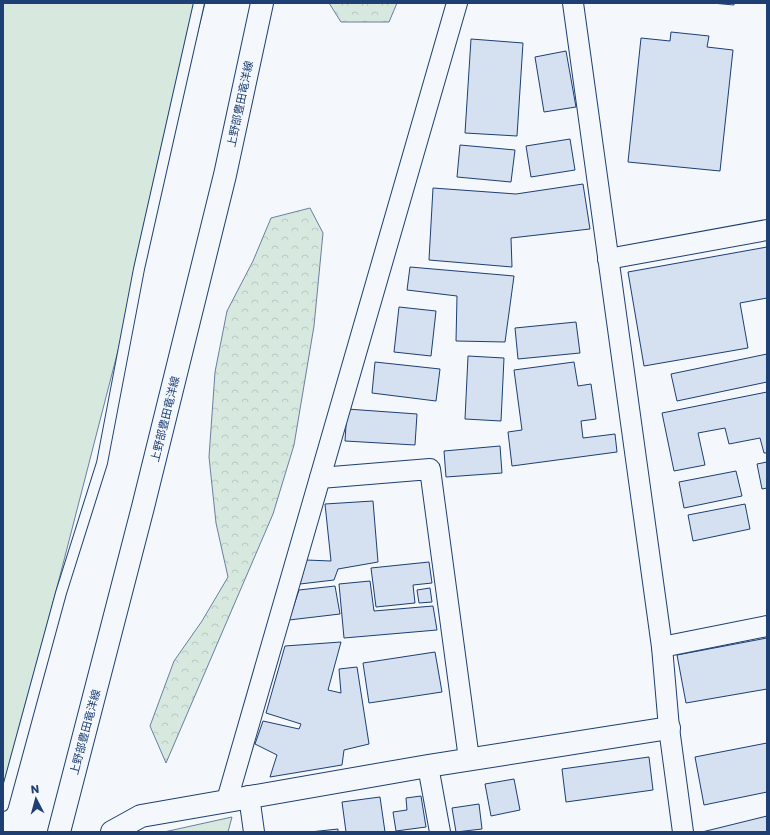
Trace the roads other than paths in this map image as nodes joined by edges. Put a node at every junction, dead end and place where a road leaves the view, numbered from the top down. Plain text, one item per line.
1 (199, 3) edge
2 (262, 3) edge
3 (457, 3) edge
4 (573, 3) edge
5 (767, 230) edge
6 (608, 259) junction
7 (320, 478) junction
8 (767, 626) edge
9 (662, 647) junction
10 (669, 728) junction
11 (469, 759) junction
12 (428, 766) junction
13 (249, 796) junction
14 (227, 800) junction
15 (3, 806) edge
16 (59, 832) edge
17 (112, 832) edge
18 (254, 832) edge
19 (440, 832) edge
20 (683, 832) edge

1 - 15 lane
2 - 16 main road, 上野部豊田竜洋線
3 - 7 street
4 - 6 street
5 - 6 street
6 - 9 street
7 - 11 street
7 - 14 street
8 - 9 street
9 - 10 street
10 - 11 main road
10 - 20 street
11 - 12 main road
12 - 13 main road
12 - 19 street
13 - 14 main road
13 - 18 street
14 - 17 main road

